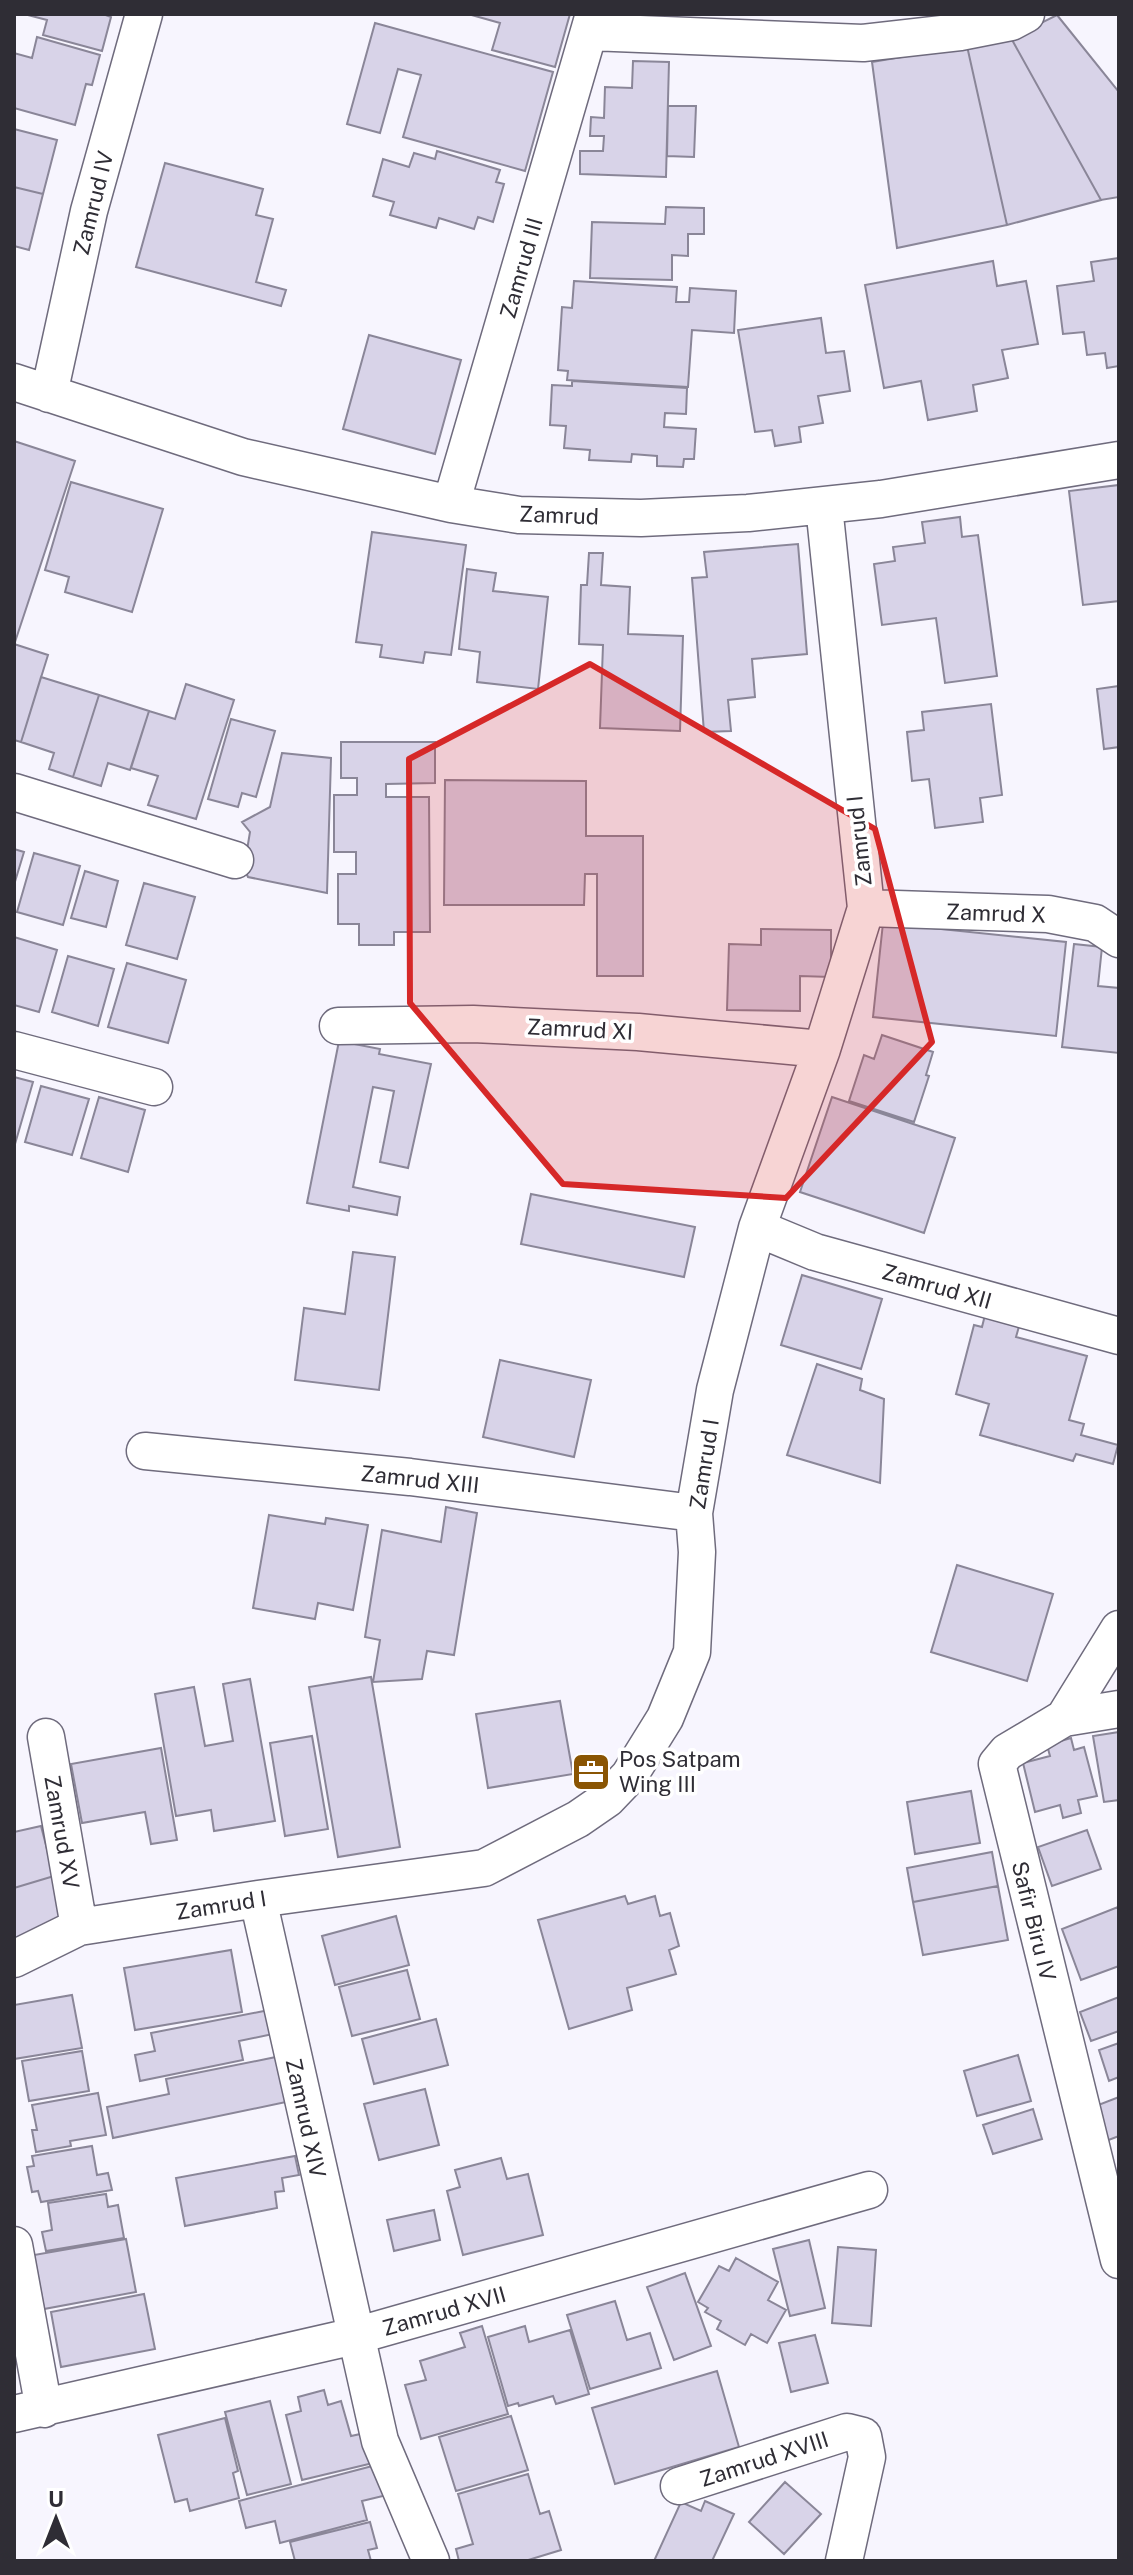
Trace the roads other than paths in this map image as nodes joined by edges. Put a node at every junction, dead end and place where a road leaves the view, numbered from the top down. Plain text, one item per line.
1 (144, 14) edge
2 (1026, 14) edge
3 (592, 23) edge
4 (14, 382) edge
5 (49, 394) junction
6 (1119, 460) edge
7 (451, 504) junction
8 (824, 506) junction
9 (14, 792) edge
10 (235, 860) dead end
11 (866, 908) junction
12 (1119, 939) edge
13 (338, 1026) dead end
14 (822, 1049) junction
15 (14, 1050) edge
16 (154, 1087) dead end
17 (757, 1228) junction
18 (1119, 1336) edge
19 (145, 1451) dead end
20 (694, 1513) junction
21 (1119, 1629) edge
22 (1119, 1709) edge
23 (1064, 1718) junction
24 (46, 1737) dead end
25 (258, 1899) junction
26 (79, 1927) junction
27 (14, 1959) edge
28 (869, 2190) dead end
29 (14, 2245) edge
30 (1119, 2260) edge
31 (355, 2336) junction
32 (29, 2412) edge
33 (679, 2486) dead end
34 (431, 2561) edge
35 (844, 2561) edge

1 - 5 street, Zamrud IV
2 - 3 street
3 - 7 street, Zamrud III
4 - 5 street, Zamrud
5 - 7 street, Zamrud
6 - 8 street, Zamrud
7 - 8 street, Zamrud
8 - 11 street, Zamrud I
9 - 10 street
11 - 12 street, Zamrud X
11 - 14 street, Zamrud I
13 - 14 street, Zamrud XI
14 - 17 street, Zamrud I
15 - 16 street
17 - 18 street, Zamrud XII
17 - 20 street, Zamrud I
19 - 20 street, Zamrud XIII
20 - 25 street, Zamrud I
21 - 23 street, Safir Biru IV
22 - 23 street
23 - 30 street, Safir Biru IV
24 - 26 street, Zamrud XV
25 - 26 street, Zamrud I
25 - 31 street, Zamrud XIV
26 - 27 street, Zamrud I
28 - 31 street, Zamrud XVII
29 - 32 street
31 - 32 street, Zamrud XVII
31 - 34 street
33 - 35 street, Zamrud XVIII

